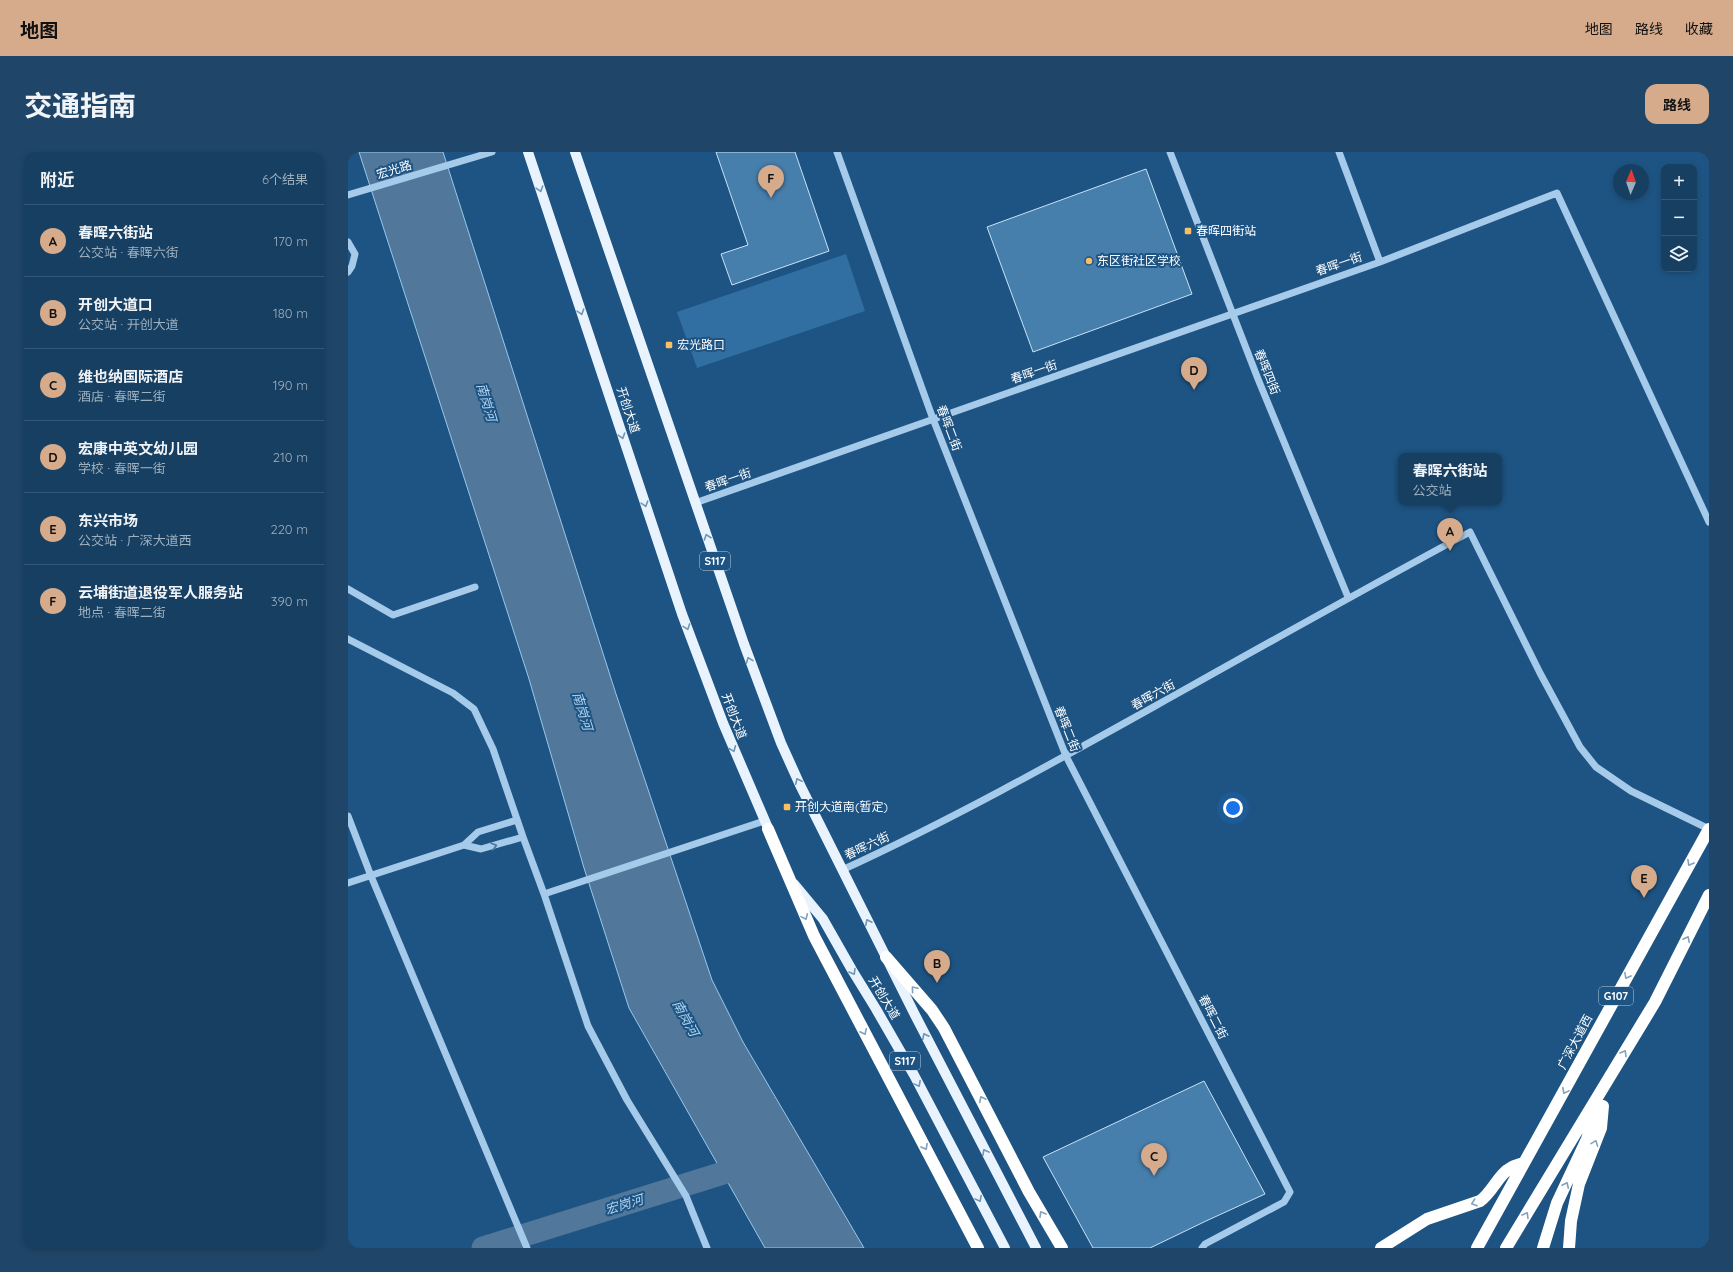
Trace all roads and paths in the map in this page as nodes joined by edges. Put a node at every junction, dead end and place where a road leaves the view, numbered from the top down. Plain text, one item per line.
1 (492, 152) edge
2 (528, 152) edge
3 (575, 152) edge
4 (837, 152) edge
5 (1170, 152) edge
6 (1339, 152) edge
7 (348, 195) edge
8 (348, 242) edge
9 (1380, 262) junction
10 (348, 272) edge
11 (1232, 314) junction
12 (933, 419) junction
13 (695, 503) junction
14 (1709, 522) edge
15 (475, 587) dead end
16 (348, 589) edge
17 (1348, 598) junction
18 (348, 639) edge
19 (1066, 756) junction
20 (348, 816) edge
21 (517, 820) junction
22 (766, 825) junction
23 (1709, 829) edge
24 (523, 837) junction
25 (464, 845) junction
26 (842, 870) junction
27 (371, 876) junction
28 (348, 883) edge
29 (544, 894) junction
30 (1709, 895) edge
31 (886, 957) junction
32 (1604, 1087) junction
33 (1524, 1163) junction
34 (527, 1248) edge
35 (707, 1248) edge
36 (978, 1248) edge
37 (1005, 1248) edge
38 (1036, 1248) edge
39 (1062, 1248) edge
40 (1202, 1248) edge
41 (1381, 1248) edge
42 (1477, 1248) edge
43 (1506, 1248) edge
44 (1544, 1248) edge
45 (1569, 1248) edge

1 - 7 street, 宏光路
2 -> 22 main road, 开创大道 / S117
3 - 13 main road, 开创大道 / S117
4 - 12 street, 春晖二街
5 - 11 street, 春晖四街
6 - 9 street, 春晖一街
8 - 10 street
9 - 11 street, 春晖一街
9 - 14 street, 春晖一街
11 - 12 street, 春晖一街
11 - 17 street, 春晖四街
12 - 13 street, 春晖一街
12 - 19 street, 春晖二街
26 -> 13 main road, 开创大道 / S117
15 - 16 street
17 - 19 street, 春晖六街
17 - 23 street, 春晖六街
18 - 21 street
19 - 26 street, 春晖六街
19 - 40 street, 春晖二街
20 - 27 street
21 - 24 street
21 - 25 street
22 - 29 street
22 -> 36 highway
22 -> 37 main road, 开创大道 / S117
23 -> 33 highway, 广深大道西 / G107
25 -> 24 street
24 - 29 street
25 - 27 street
31 -> 26 main road, 开创大道 / S117
27 - 28 street
27 - 34 street
29 - 35 street
32 -> 30 highway, G107
38 -> 31 main road, 开创大道 / S117
39 -> 31 highway
43 -> 32 highway, G107
44 -> 32 highway
45 -> 32 highway
33 -> 41 highway
33 - 42 highway, 广深大道西 / G107

